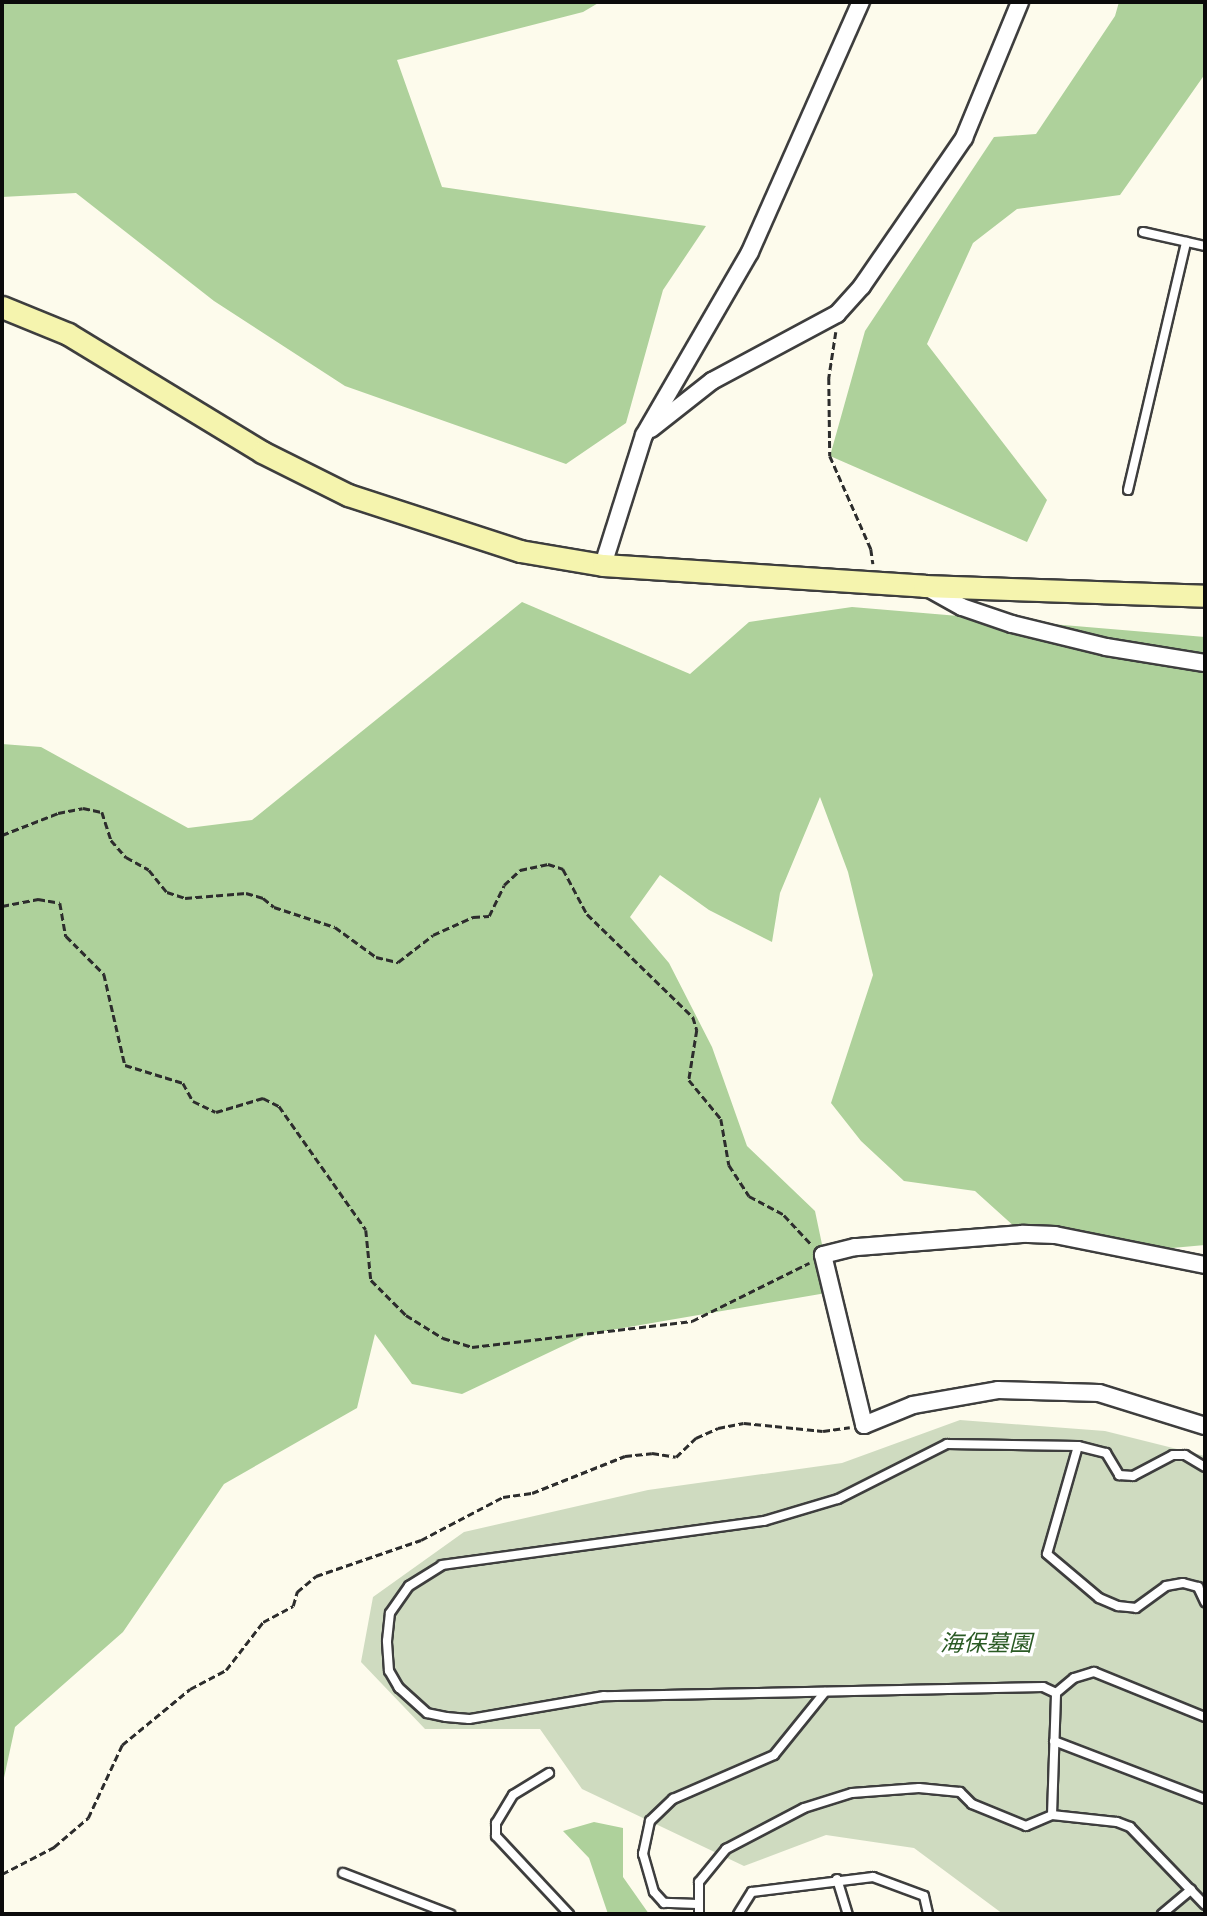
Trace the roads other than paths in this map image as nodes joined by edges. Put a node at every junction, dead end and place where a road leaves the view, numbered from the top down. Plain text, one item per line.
1 (862, 2) edge
2 (1020, 2) edge
3 (1143, 232) dead end
4 (1186, 242) junction
5 (1205, 246) edge
6 (2, 307) edge
7 (643, 435) junction
8 (1128, 490) dead end
9 (603, 565) junction
10 (924, 586) junction
11 (1205, 596) edge
12 (1205, 663) edge
13 (1205, 1265) edge
14 (1205, 1426) edge
15 (1078, 1446) junction
16 (1205, 1467) edge
17 (1205, 1602) edge
18 (825, 1692) junction
19 (1056, 1693) junction
20 (1205, 1717) edge
21 (1054, 1741) junction
22 (549, 1773) dead end
23 (1205, 1799) edge
24 (1052, 1815) junction
25 (343, 1873) dead end
26 (837, 1879) junction
27 (1191, 1890) junction
28 (697, 1904) junction
29 (1205, 1905) edge
30 (450, 1914) edge
31 (569, 1914) edge
32 (699, 1914) edge
33 (738, 1914) edge
34 (848, 1914) edge
35 (928, 1914) edge
36 (1162, 1914) edge

1 - 7 street
2 - 7 street
3 - 4 lane
4 - 5 lane
4 - 8 lane
6 - 9 street
7 - 9 street
9 - 10 street
10 - 11 street
10 - 12 street
13 - 14 street
15 - 16 lane
15 - 17 lane
15 - 18 lane
18 - 19 lane
18 - 28 lane
19 - 20 lane
19 - 21 lane
21 - 23 lane
21 - 24 lane
22 - 31 lane
24 - 27 lane
24 - 28 lane
25 - 30 lane
26 - 33 lane
26 - 34 lane
26 - 35 lane
27 - 29 lane
27 - 36 lane
28 - 32 lane

